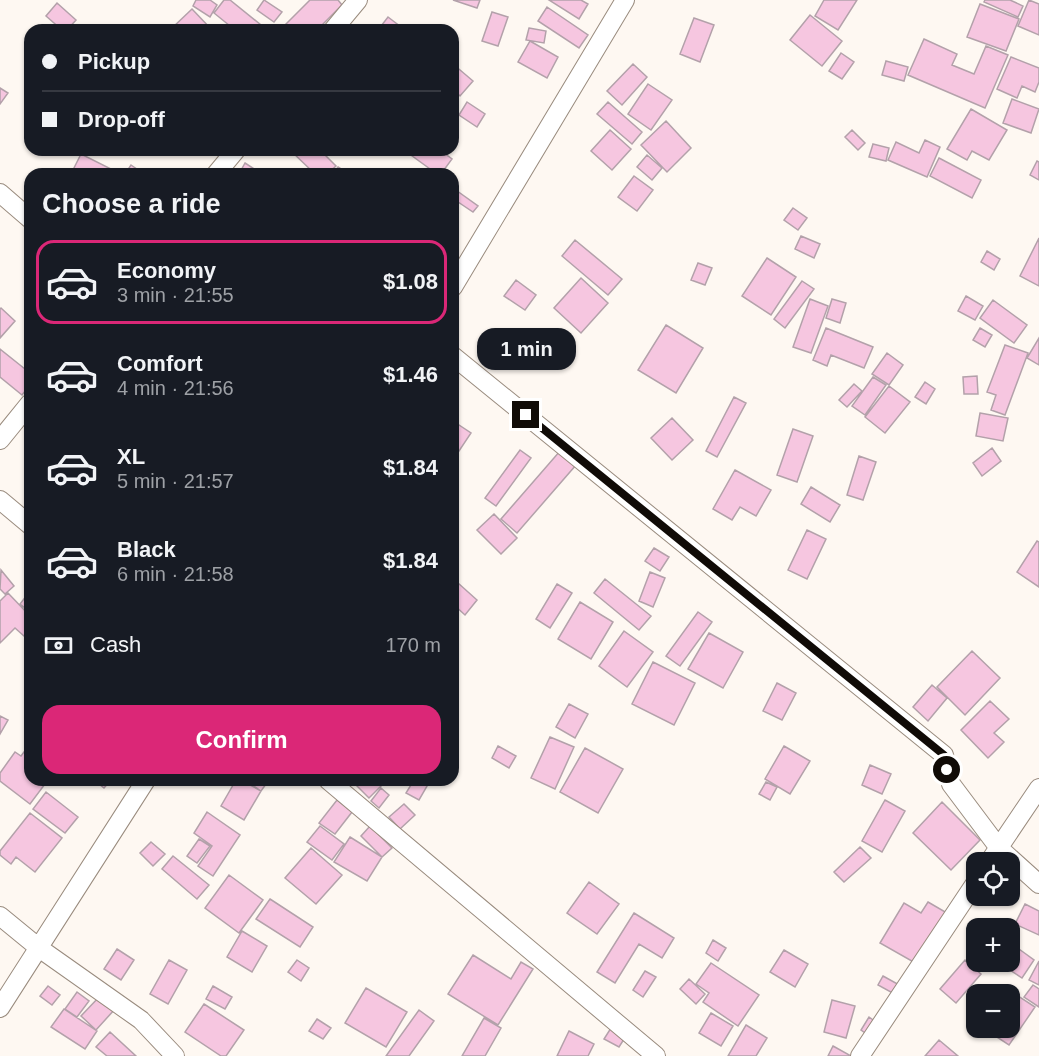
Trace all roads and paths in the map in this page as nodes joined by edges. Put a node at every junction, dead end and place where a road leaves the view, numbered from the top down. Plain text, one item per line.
1 (358, 0) edge
2 (625, 0) edge
3 (338, 24) edge
4 (231, 156) edge
5 (221, 168) edge
6 (0, 194) edge
7 (24, 214) edge
8 (459, 277) edge
9 (459, 361) edge
10 (24, 410) edge
11 (0, 440) edge
12 (0, 500) edge
13 (24, 520) edge
14 (142, 786) edge
15 (335, 786) edge
16 (1039, 788) edge
17 (992, 852) edge
18 (996, 852) edge
19 (1020, 872) edge
20 (1039, 884) edge
21 (966, 897) edge
22 (0, 916) edge
23 (39, 948) junction
24 (0, 1008) edge
25 (175, 1056) edge
26 (656, 1056) edge
27 (860, 1056) edge

1 - 3 street
2 - 8 street
4 - 5 street
6 - 7 street
9 - 17 street
10 - 11 street
12 - 13 street
14 - 23 street
15 - 26 street
16 - 18 street
19 - 20 street
21 - 27 street
22 - 23 street
23 - 24 street
23 - 25 street

